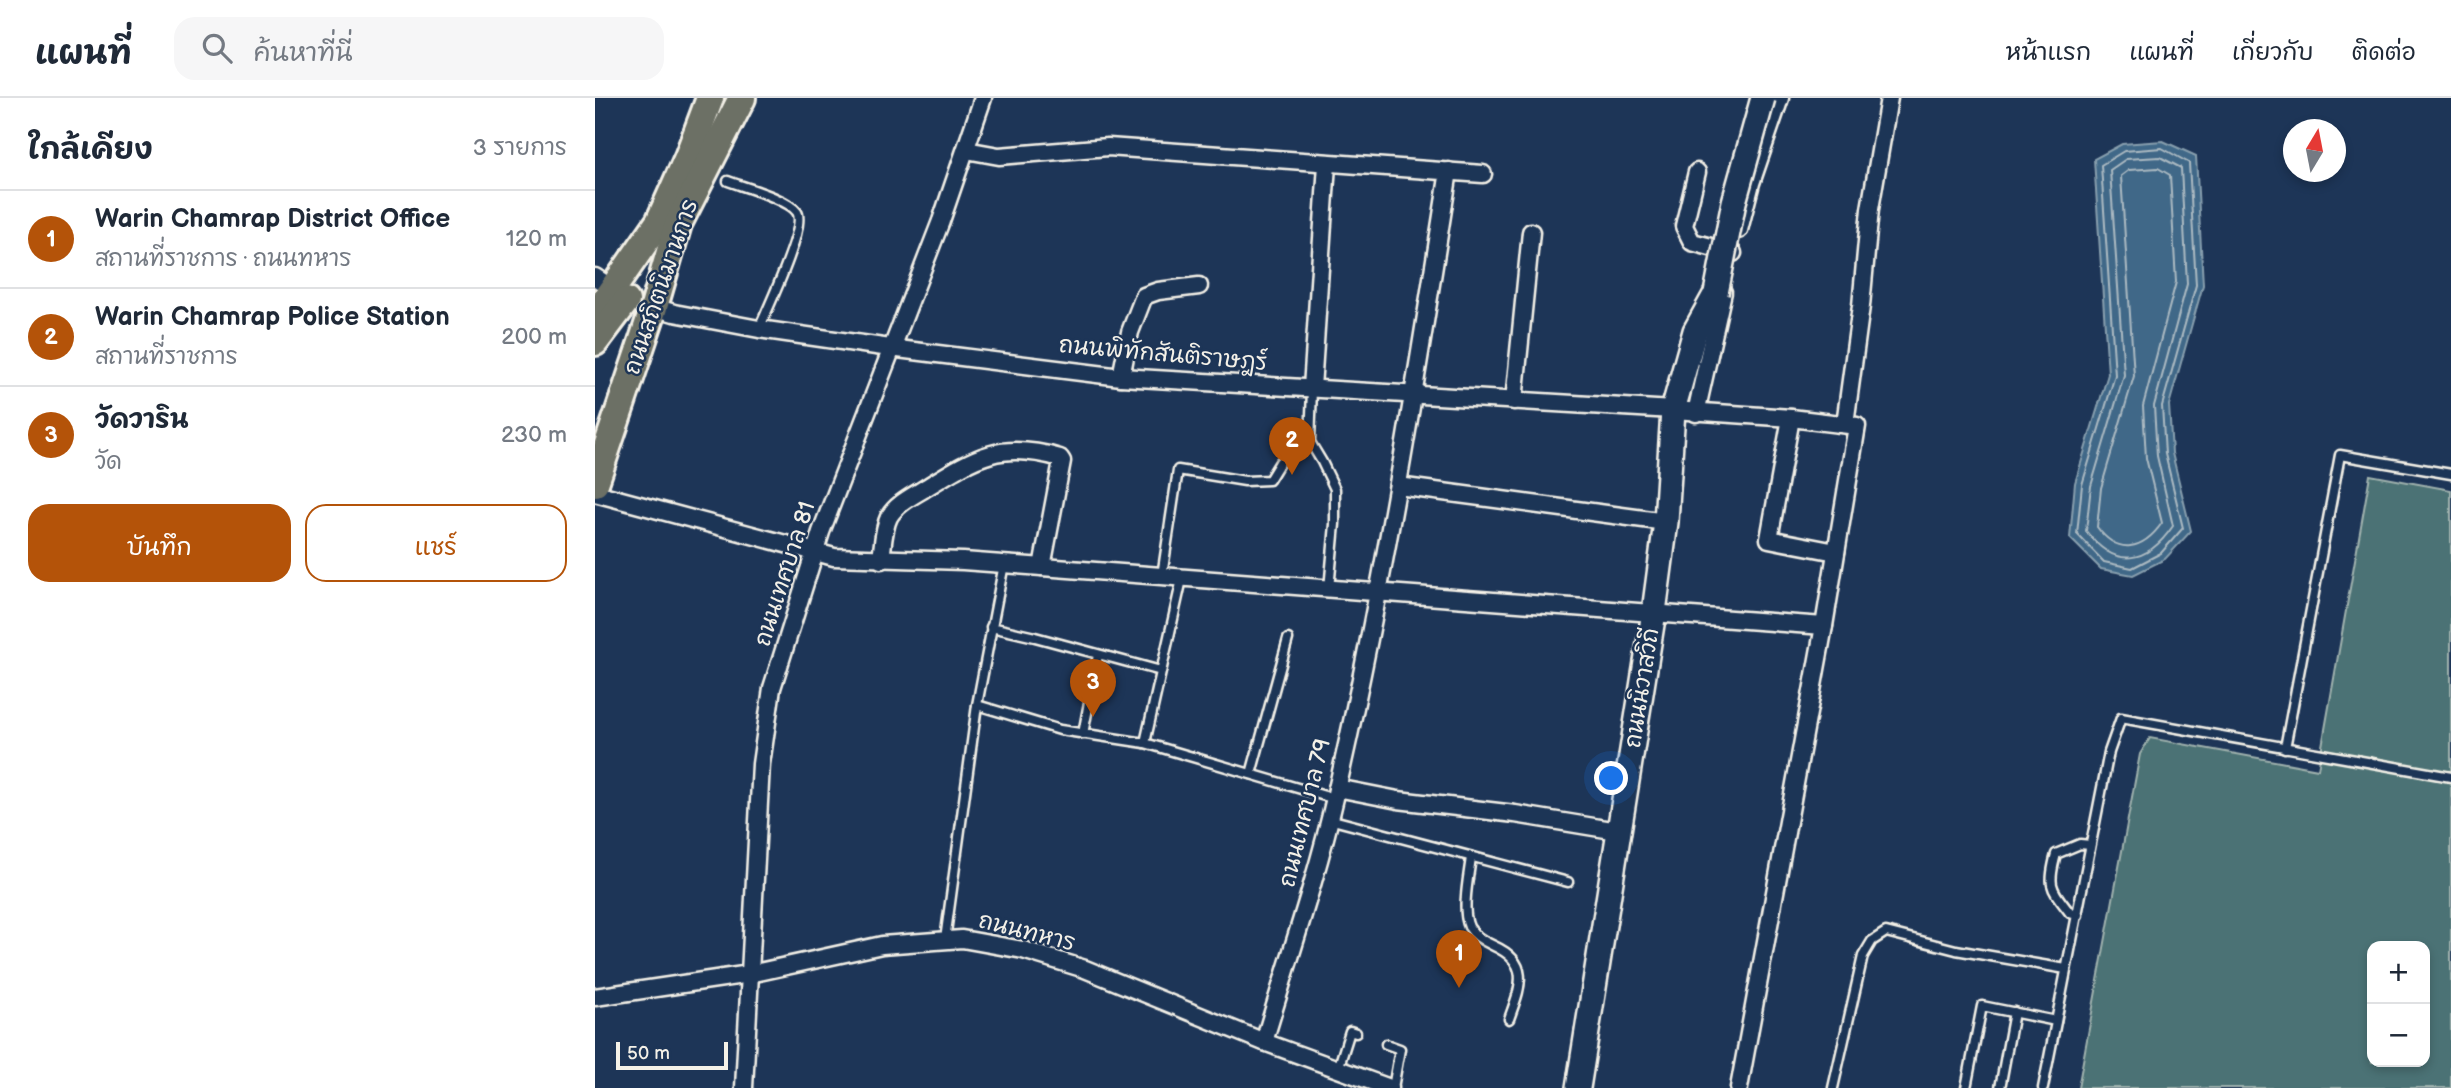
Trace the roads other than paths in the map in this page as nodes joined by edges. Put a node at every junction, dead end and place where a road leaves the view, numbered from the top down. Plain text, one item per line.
1 (709, 98) edge
2 (742, 98) edge
3 (983, 98) edge
4 (1763, 98) edge
5 (1780, 98) edge
6 (1889, 98) edge
7 (966, 150) junction
8 (1327, 164) junction
9 (1449, 171) junction
10 (1697, 172) dead end
11 (1483, 174) dead end
12 (728, 181) dead end
13 (678, 224) junction
14 (1531, 232) dead end
15 (1733, 253) junction
16 (604, 283) edge
17 (1199, 286) dead end
18 (655, 307) junction
19 (595, 314) edge
20 (759, 329) junction
21 (595, 342) edge
22 (890, 348) junction
23 (1121, 377) junction
24 (1313, 388) junction
25 (1414, 394) junction
26 (1514, 401) junction
27 (1673, 410) junction
28 (1696, 413) junction
29 (1791, 418) junction
30 (1845, 424) junction
31 (1310, 442) junction
32 (2451, 474) edge
33 (595, 483) edge
34 (1398, 486) junction
35 (595, 493) edge
36 (1666, 522) junction
37 (815, 551) junction
38 (1836, 552) junction
39 (881, 560) junction
40 (1004, 564) junction
41 (1042, 568) junction
42 (1162, 577) junction
43 (1182, 579) junction
44 (1329, 589) junction
45 (1379, 593) junction
46 (1654, 612) junction
47 (1824, 626) junction
48 (991, 628) junction
49 (1288, 639) dead end
50 (1098, 655) junction
51 (1161, 671) junction
52 (977, 705) junction
53 (1083, 734) junction
54 (1145, 743) junction
55 (2285, 748) junction
56 (1251, 774) junction
57 (2451, 777) edge
58 (1336, 793) junction
59 (1329, 820) junction
60 (1618, 831) junction
61 (2090, 845) junction
62 (1471, 857) junction
63 (1568, 882) dead end
64 (2078, 915) junction
65 (945, 940) junction
66 (2066, 969) junction
67 (750, 974) junction
68 (595, 997) edge
69 (2014, 1012) junction
70 (1509, 1019) dead end
71 (2056, 1021) junction
72 (1356, 1033) dead end
73 (1264, 1042) junction
74 (1386, 1044) dead end
75 (1338, 1069) junction
76 (744, 1088) edge
77 (1391, 1088) edge
78 (1578, 1088) edge
79 (1739, 1088) edge
80 (1833, 1088) edge
81 (1966, 1088) edge
82 (2000, 1088) edge
83 (2043, 1088) edge

1 - 16 main road, ถนนสถิตนิมานการ
2 - 13 main road, ถนนสถิตนิมานการ
3 - 7 street, ถนนเทศบาล 81
4 - 27 main road, ถนนนิวาสวิถี, bridge
5 - 15 street
6 - 30 street
7 - 8 street
7 - 22 street, ถนนเทศบาล 81
8 - 9 street
8 - 24 street
9 - 11 street
9 - 25 street, ถนนเทศบาล 79
10 - 15 street
12 - 20 lane
13 - 18 main road, ถนนสถิตนิมานการ
13 - 21 main road
14 - 26 street
15 - 28 street
16 - 19 main road, ถนนสถิตนิมานการ
17 - 23 street
18 - 20 street, ถนนพิทักสันติราษฎร์
18 - 33 main road, ถนนสถิตนิมานการ
20 - 22 street, ถนนพิทักสันติราษฎร์
22 - 23 street, ถนนพิทักสันติราษฎร์
22 - 37 street, ถนนเทศบาล 81
23 - 24 street, ถนนพิทักสันติราษฎร์
24 - 25 street, ถนนพิทักสันติราษฎร์
24 - 31 lane
25 - 26 street, ถนนพิทักสันติราษฎร์
25 - 34 street, ถนนเทศบาล 79
26 - 27 street, ถนนพิทักสันติราษฎร์
27 - 28 street, ถนนพิทักสันติราษฎร์
27 - 36 main road, ถนนนิวาสวิถี
28 - 29 street, ถนนพิทักสันติราษฎร์
29 - 30 street, ถนนพิทักสันติราษฎร์
29 - 38 street
30 - 38 street
31 - 42 lane
31 - 44 lane
32 - 55 lane
34 - 36 street
34 - 45 street, ถนนเทศบาล 79
35 - 37 street
36 - 46 main road, ถนนนิวาสวิถี
37 - 39 street
37 - 67 street, ถนนเทศบาล 81
38 - 47 street
39 - 40 street
39 - 41 street
40 - 41 street
40 - 48 lane
41 - 42 street
42 - 43 street
43 - 44 street
43 - 51 lane
44 - 45 street
45 - 46 street
45 - 58 street, ถนนเทศบาล 79
46 - 47 street
46 - 60 main road, ถนนนิวาสวิถี
47 - 79 street
48 - 50 lane
48 - 52 lane
49 - 56 lane
50 - 51 lane
50 - 53 lane
51 - 54 lane
52 - 53 lane
52 - 65 lane
53 - 54 lane
54 - 56 lane
55 - 57 lane
55 - 61 lane
56 - 58 lane
58 - 59 street, ถนนเทศบาล 79
58 - 60 street
59 - 62 lane
59 - 73 street, ถนนเทศบาล 79
60 - 78 main road, ถนนนิวาสวิถี
61 - 64 lane
61 - 64 lane
62 - 63 lane
62 - 70 lane
64 - 66 lane
65 - 67 street, ถนนทหาร
65 - 73 street, ถนนทหาร
66 - 71 lane
66 - 80 lane
67 - 68 street, ถนนทหาร
67 - 76 street, ถนนเทศบาล 81
69 - 71 lane
69 - 81 lane
69 - 82 lane
71 - 83 lane
72 - 75 lane
73 - 75 street, ถนนทหาร
74 - 77 lane
75 - 77 street, ถนนทหาร

